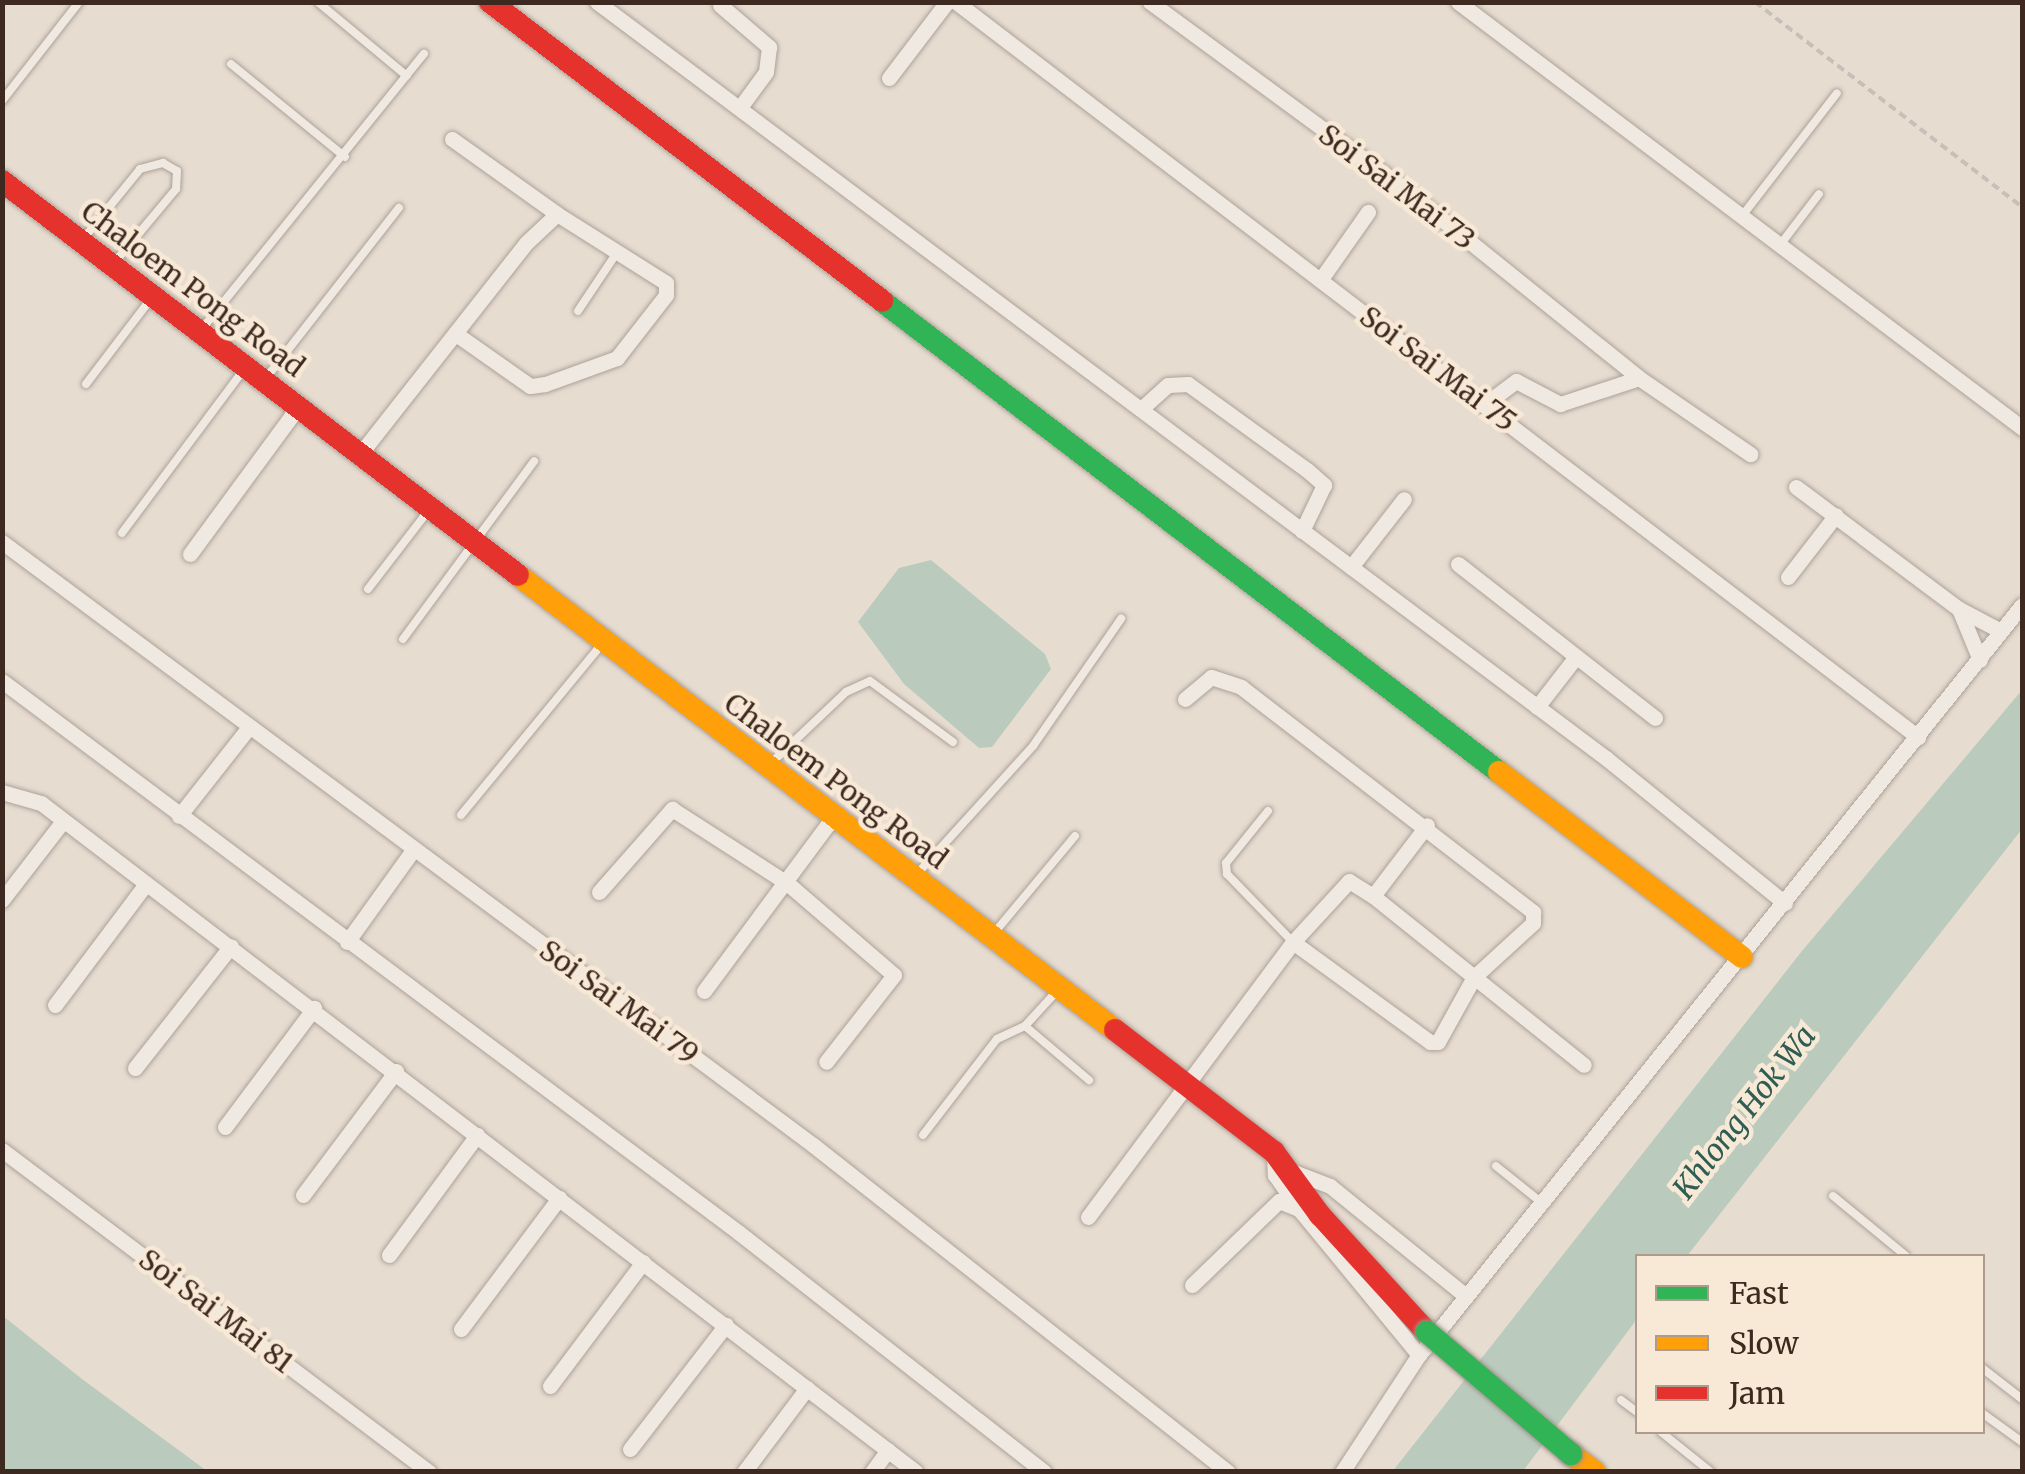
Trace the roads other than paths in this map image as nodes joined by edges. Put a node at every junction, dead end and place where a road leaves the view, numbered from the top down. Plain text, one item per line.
1 (79, 2) edge
2 (490, 2) edge
3 (597, 2) edge
4 (947, 2) edge
5 (956, 2) edge
6 (1150, 2) edge
7 (1458, 2) edge
8 (319, 3) edge
9 (720, 4) edge
10 (424, 54) dead end
11 (231, 64) dead end
12 (407, 76) junction
13 (889, 78) dead end
14 (1837, 93) dead end
15 (2, 101) edge
16 (741, 106) junction
17 (452, 139) dead end
18 (345, 157) junction
19 (2, 181) edge
20 (1819, 194) dead end
21 (399, 208) dead end
22 (1368, 212) dead end
23 (556, 214) junction
24 (1742, 216) junction
25 (82, 242) junction
26 (1780, 245) junction
27 (618, 252) junction
28 (112, 266) junction
29 (1321, 279) junction
30 (154, 295) junction
31 (578, 310) dead end
32 (200, 330) junction
33 (456, 334) junction
34 (257, 371) junction
35 (1639, 378) junction
36 (86, 384) dead end
37 (1484, 405) junction
38 (298, 407) junction
39 (1141, 410) junction
40 (2022, 428) edge
41 (360, 454) junction
42 (1750, 454) dead end
43 (534, 462) dead end
44 (1796, 487) dead end
45 (1404, 499) dead end
46 (431, 508) junction
47 (1836, 516) junction
48 (1302, 531) junction
49 (122, 533) dead end
50 (473, 540) junction
51 (2, 542) edge
52 (190, 554) dead end
53 (1458, 564) dead end
54 (1351, 568) junction
55 (1788, 577) dead end
56 (368, 589) dead end
57 (2022, 605) edge
58 (1960, 609) junction
59 (1121, 619) dead end
60 (2000, 632) junction
61 (402, 638) dead end
62 (603, 642) junction
63 (1575, 658) junction
64 (1980, 660) junction
65 (2, 682) edge
66 (1185, 700) dead end
67 (1538, 707) junction
68 (1655, 718) dead end
69 (248, 726) junction
70 (1918, 737) junction
71 (953, 742) dead end
72 (766, 768) junction
73 (2, 792) edge
74 (1268, 811) dead end
75 (461, 815) dead end
76 (179, 816) junction
77 (834, 816) junction
78 (62, 821) junction
79 (1427, 825) junction
80 (1075, 836) dead end
81 (413, 850) junction
82 (914, 877) junction
83 (787, 883) junction
84 (146, 884) junction
85 (599, 892) dead end
86 (1373, 896) junction
87 (2, 900) edge
88 (1786, 903) junction
89 (992, 935) junction
90 (348, 942) junction
91 (1293, 942) junction
92 (231, 946) junction
93 (1742, 957) junction
94 (1474, 977) junction
95 (1059, 989) junction
96 (704, 990) dead end
97 (55, 1005) dead end
98 (314, 1008) junction
99 (1025, 1026) junction
100 (826, 1062) dead end
101 (1584, 1064) dead end
102 (135, 1068) dead end
103 (396, 1071) junction
104 (1089, 1080) dead end
105 (1184, 1083) junction
106 (225, 1127) dead end
107 (923, 1135) dead end
108 (477, 1136) junction
109 (2, 1150) edge
110 (1280, 1161) junction
111 (1496, 1166) dead end
112 (303, 1194) dead end
113 (1833, 1196) dead end
114 (559, 1198) junction
115 (1545, 1204) junction
116 (1299, 1209) junction
117 (1088, 1217) dead end
118 (1904, 1254) edge
119 (390, 1255) dead end
120 (643, 1262) junction
121 (1192, 1285) dead end
122 (1466, 1296) junction
123 (726, 1324) junction
124 (461, 1329) dead end
125 (1419, 1355) junction
126 (1985, 1370) edge
127 (550, 1386) dead end
128 (807, 1388) junction
129 (2022, 1399) edge
130 (1621, 1400) dead end
131 (1635, 1411) edge
132 (1985, 1415) edge
133 (1663, 1434) edge
134 (2022, 1442) edge
135 (630, 1449) dead end
136 (888, 1450) junction
137 (1706, 1470) edge
138 (429, 1472) edge
139 (744, 1472) edge
140 (872, 1472) edge
141 (916, 1472) edge
142 (1044, 1472) edge
143 (1228, 1472) edge
144 (1342, 1472) edge
145 (1594, 1472) edge

1 - 15 lane
2 - 93 main road
3 - 16 street
4 - 13 street
5 - 29 street, Soi Sai Mai 75
6 - 35 street, Soi Sai Mai 73
7 - 24 street
8 - 12 lane
9 - 16 street
10 - 12 lane
11 - 18 lane
12 - 18 lane
14 - 24 lane
16 - 39 street
17 - 23 street
18 - 32 lane
19 - 25 main road, Chaloem Pong Road
20 - 26 lane
21 - 34 lane
22 - 29 street
23 - 27 street
23 - 33 street
24 - 26 street
25 - 28 main road, Chaloem Pong Road
25 - 28 lane
26 - 40 street
27 - 31 lane
27 - 33 street
28 - 30 main road, Chaloem Pong Road
29 - 37 street, Soi Sai Mai 75
30 - 32 main road, Chaloem Pong Road
30 - 36 lane
32 - 34 main road, Chaloem Pong Road
33 - 41 street
34 - 38 main road, Chaloem Pong Road
34 - 49 lane
35 - 37 street
35 - 42 street, Soi Sai Mai 73
37 - 70 street, Soi Sai Mai 75
38 - 41 main road, Chaloem Pong Road
38 - 52 street
39 - 48 street
39 - 48 street
41 - 46 main road, Chaloem Pong Road
43 - 50 lane
44 - 47 street
45 - 54 street
46 - 50 main road, Chaloem Pong Road
46 - 56 lane
47 - 55 street
47 - 58 street
48 - 54 street
50 - 61 lane
50 - 62 main road, Chaloem Pong Road
51 - 69 street, Soi Sai Mai 79
53 - 63 street
54 - 67 street
57 - 60 street
58 - 60 street
58 - 64 street
59 - 82 lane
60 - 64 street
62 - 72 main road, Chaloem Pong Road
62 - 75 lane
63 - 67 street
63 - 68 street
64 - 70 street
65 - 76 street
66 - 79 street
67 - 88 street
69 - 76 street
69 - 81 street, Soi Sai Mai 79
70 - 88 street
71 - 72 lane
72 - 77 main road, Chaloem Pong Road
73 - 78 street
74 - 91 lane
76 - 90 street
77 - 82 main road, Chaloem Pong Road
77 - 83 street
78 - 84 street
78 - 87 street
79 - 86 street
79 - 94 street
80 - 89 lane
81 - 90 street
81 - 143 street, Soi Sai Mai 79
82 - 89 main road, Chaloem Pong Road
83 - 85 street
83 - 96 street
83 - 100 street
84 - 92 street
84 - 97 street
86 - 91 street
86 - 94 street
88 - 93 street
89 - 95 main road, Chaloem Pong Road
90 - 142 street
91 - 94 street
91 - 105 street
92 - 98 street
92 - 102 street
93 - 115 street
94 - 101 street
95 - 99 lane
95 - 105 main road, Chaloem Pong Road
98 - 103 street
98 - 106 street
99 - 104 lane
99 - 107 lane
103 - 108 street
103 - 112 street
105 - 110 main road, Chaloem Pong Road
105 - 117 street
108 - 114 street
108 - 119 street
109 - 138 street, Soi Sai Mai 81
110 - 116 street
110 - 122 street
110 - 145 main road, Chaloem Pong Road, bridge
111 - 115 lane
113 - 118 lane
114 - 120 street
114 - 124 street
115 - 122 street
116 - 121 street
116 - 125 street
120 - 123 street
120 - 127 street
122 - 125 street
123 - 128 street
123 - 135 street
125 - 144 street
126 - 129 lane
128 - 136 street
128 - 139 street
130 - 131 lane
132 - 134 lane
133 - 137 lane
136 - 140 street
136 - 141 street

